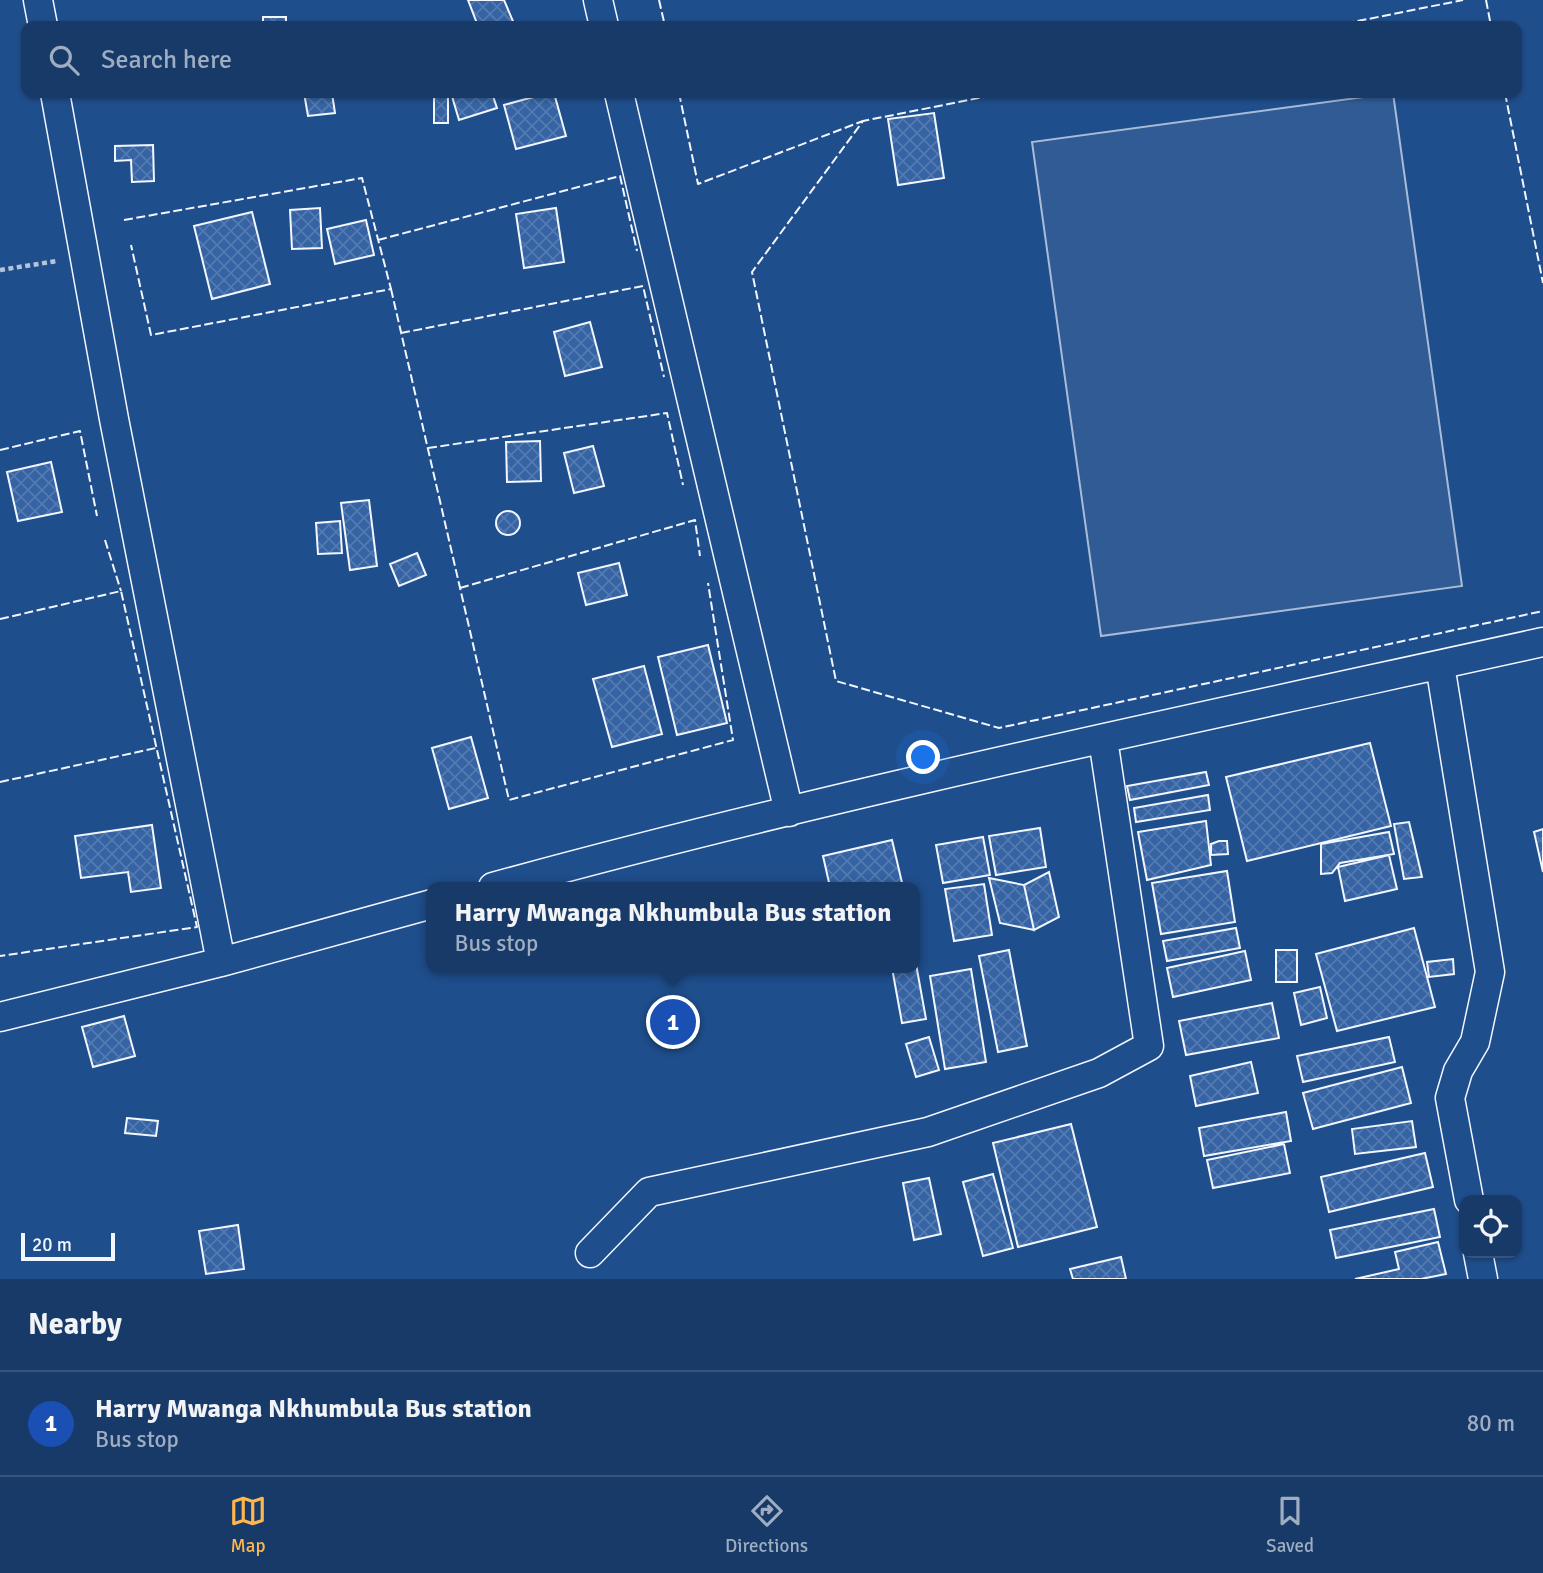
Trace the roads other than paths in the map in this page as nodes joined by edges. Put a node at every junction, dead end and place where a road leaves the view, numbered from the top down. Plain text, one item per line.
1 (38, 0) edge
2 (597, 0) edge
3 (42, 21) edge
4 (603, 21) edge
5 (56, 98) edge
6 (621, 98) edge
7 (1543, 642) edge
8 (1440, 665) junction
9 (1102, 739) junction
10 (789, 812) junction
11 (511, 882) edge
12 (426, 906) edge
13 (221, 962) junction
14 (0, 1017) edge
15 (1468, 1195) edge
16 (590, 1253) dead end
17 (1479, 1258) edge
18 (1483, 1279) edge

1 - 3 street
2 - 4 street
5 - 13 street
6 - 10 street
7 - 8 street
8 - 9 street
8 - 15 street
9 - 10 street
9 - 16 street
10 - 11 street
12 - 13 street
13 - 14 street
17 - 18 street

